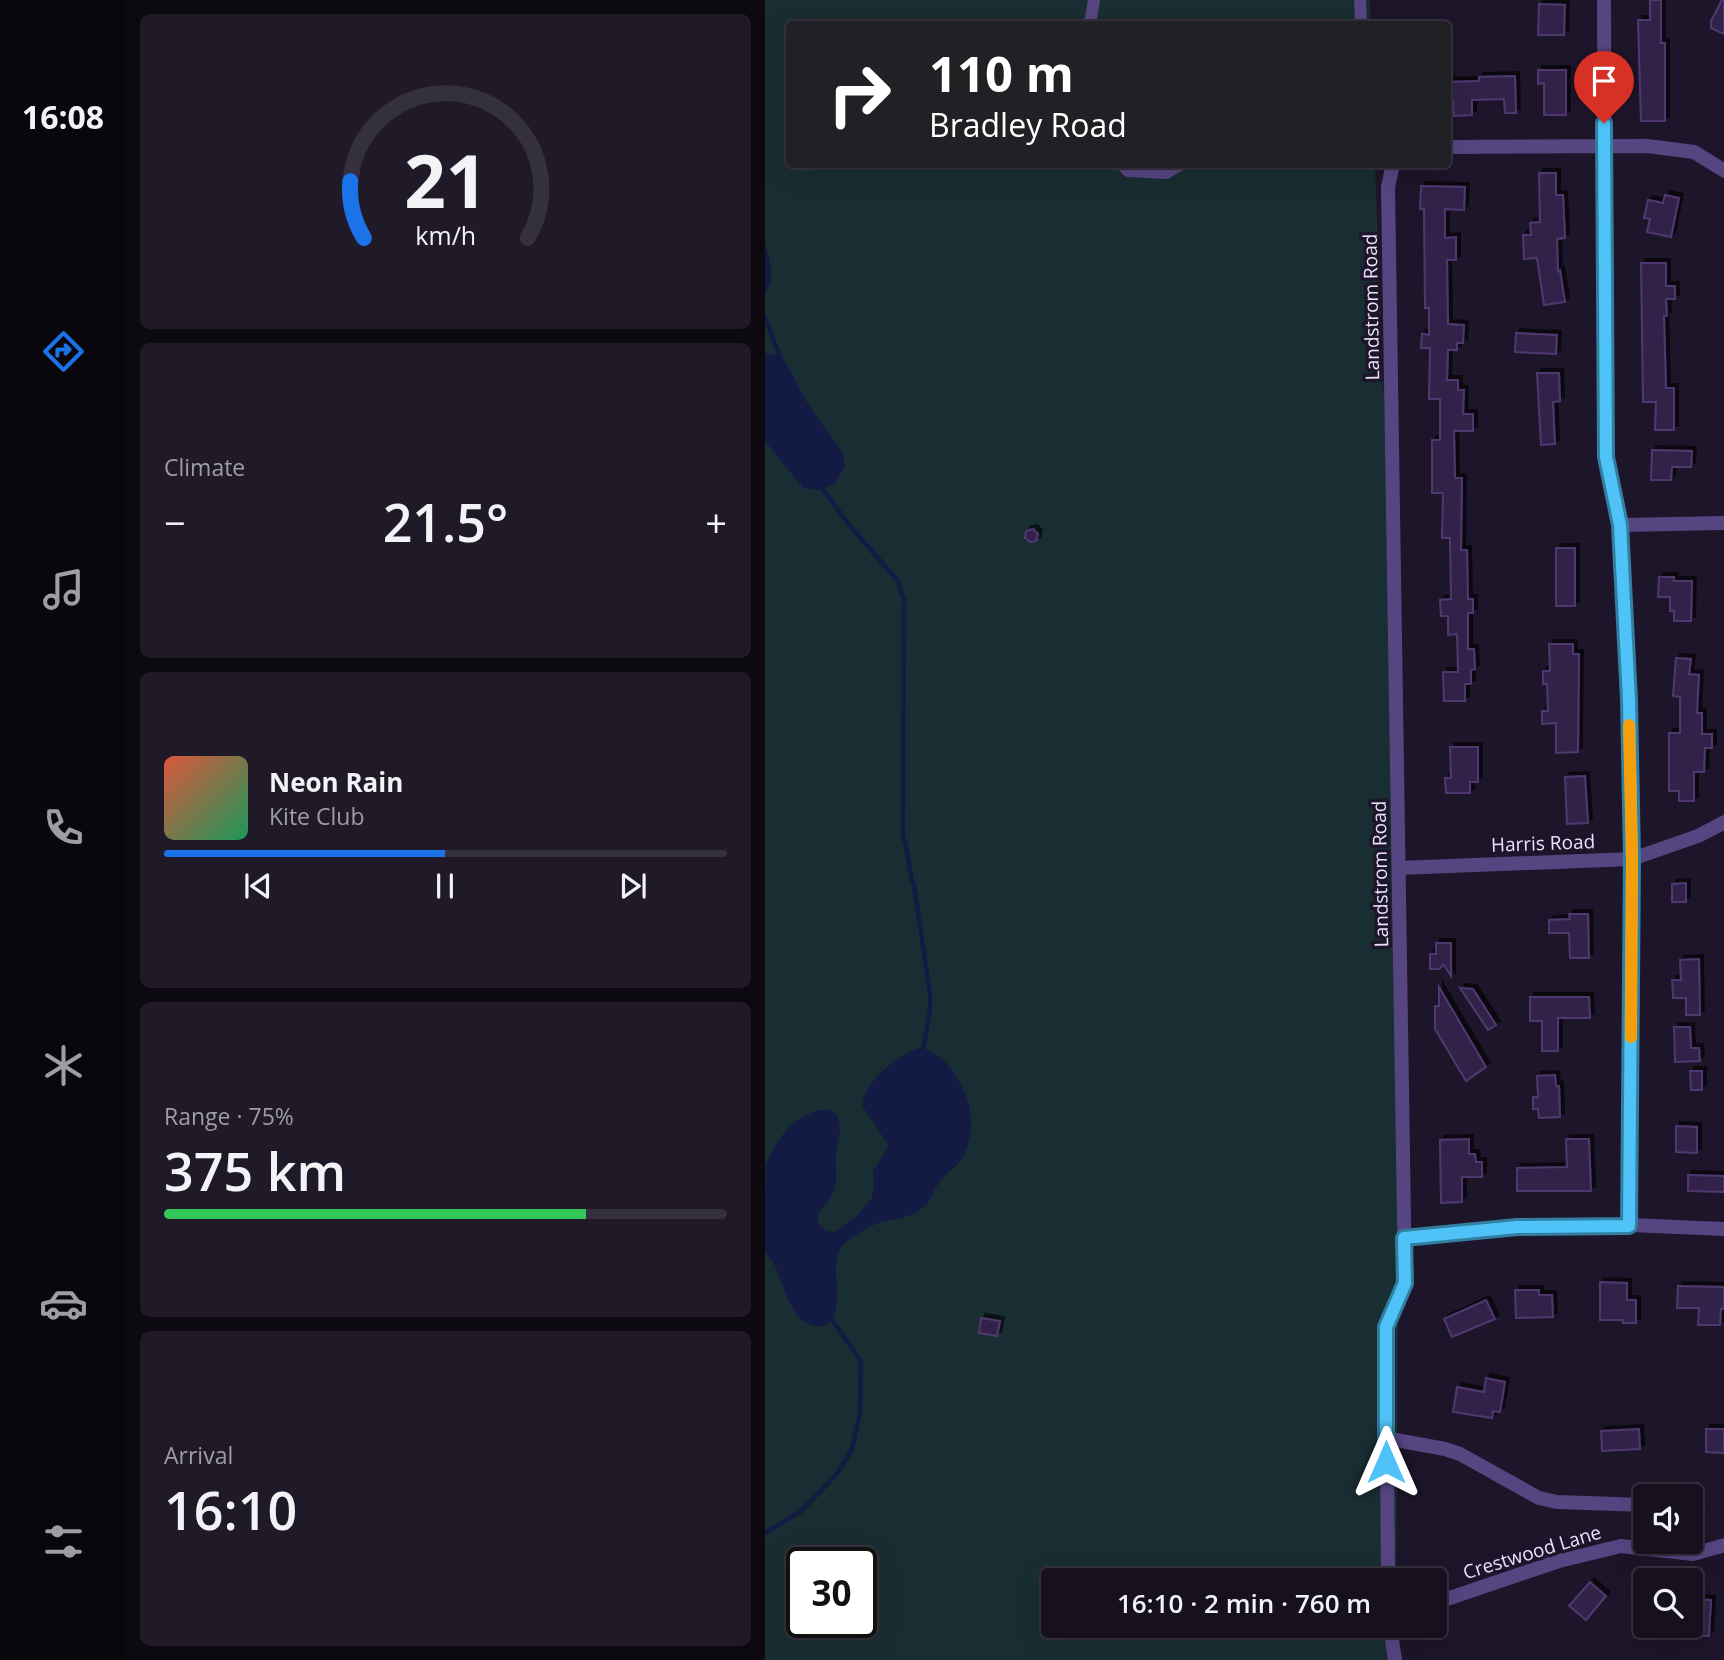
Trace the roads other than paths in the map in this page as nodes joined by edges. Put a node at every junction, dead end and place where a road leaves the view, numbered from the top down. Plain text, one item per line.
1 (1094, 0) edge
2 (1360, 0) edge
3 (1604, 0) edge
4 (1090, 21) edge
5 (1361, 21) edge
6 (1451, 147) edge
7 (1604, 148) junction
8 (1126, 168) edge
9 (1174, 168) edge
10 (1392, 168) edge
11 (1724, 171) edge
12 (1724, 523) edge
13 (1620, 525) junction
14 (1724, 822) edge
15 (1632, 859) junction
16 (1399, 868) junction
17 (1629, 1226) junction
18 (1724, 1229) edge
19 (1404, 1238) junction
20 (1385, 1438) junction
21 (1633, 1505) edge
22 (1724, 1545) edge
23 (1388, 1568) edge
24 (1447, 1599) edge
25 (1392, 1638) edge
26 (1395, 1660) edge

1 - 4 street
2 - 5 street
3 - 7 street
6 - 7 street
7 - 11 street
7 - 13 street
8 - 9 street
10 - 16 street, Landstrom Road
12 - 13 street
13 - 15 street
14 - 15 street, Harris Road
15 - 16 street, Harris Road
15 - 17 street
16 - 19 street, Landstrom Road
17 - 18 street
17 - 19 street
19 - 20 street, Landstrom Road
20 - 21 street
20 - 23 street, Landstrom Road
22 - 24 street, Crestwood Lane
25 - 26 street

